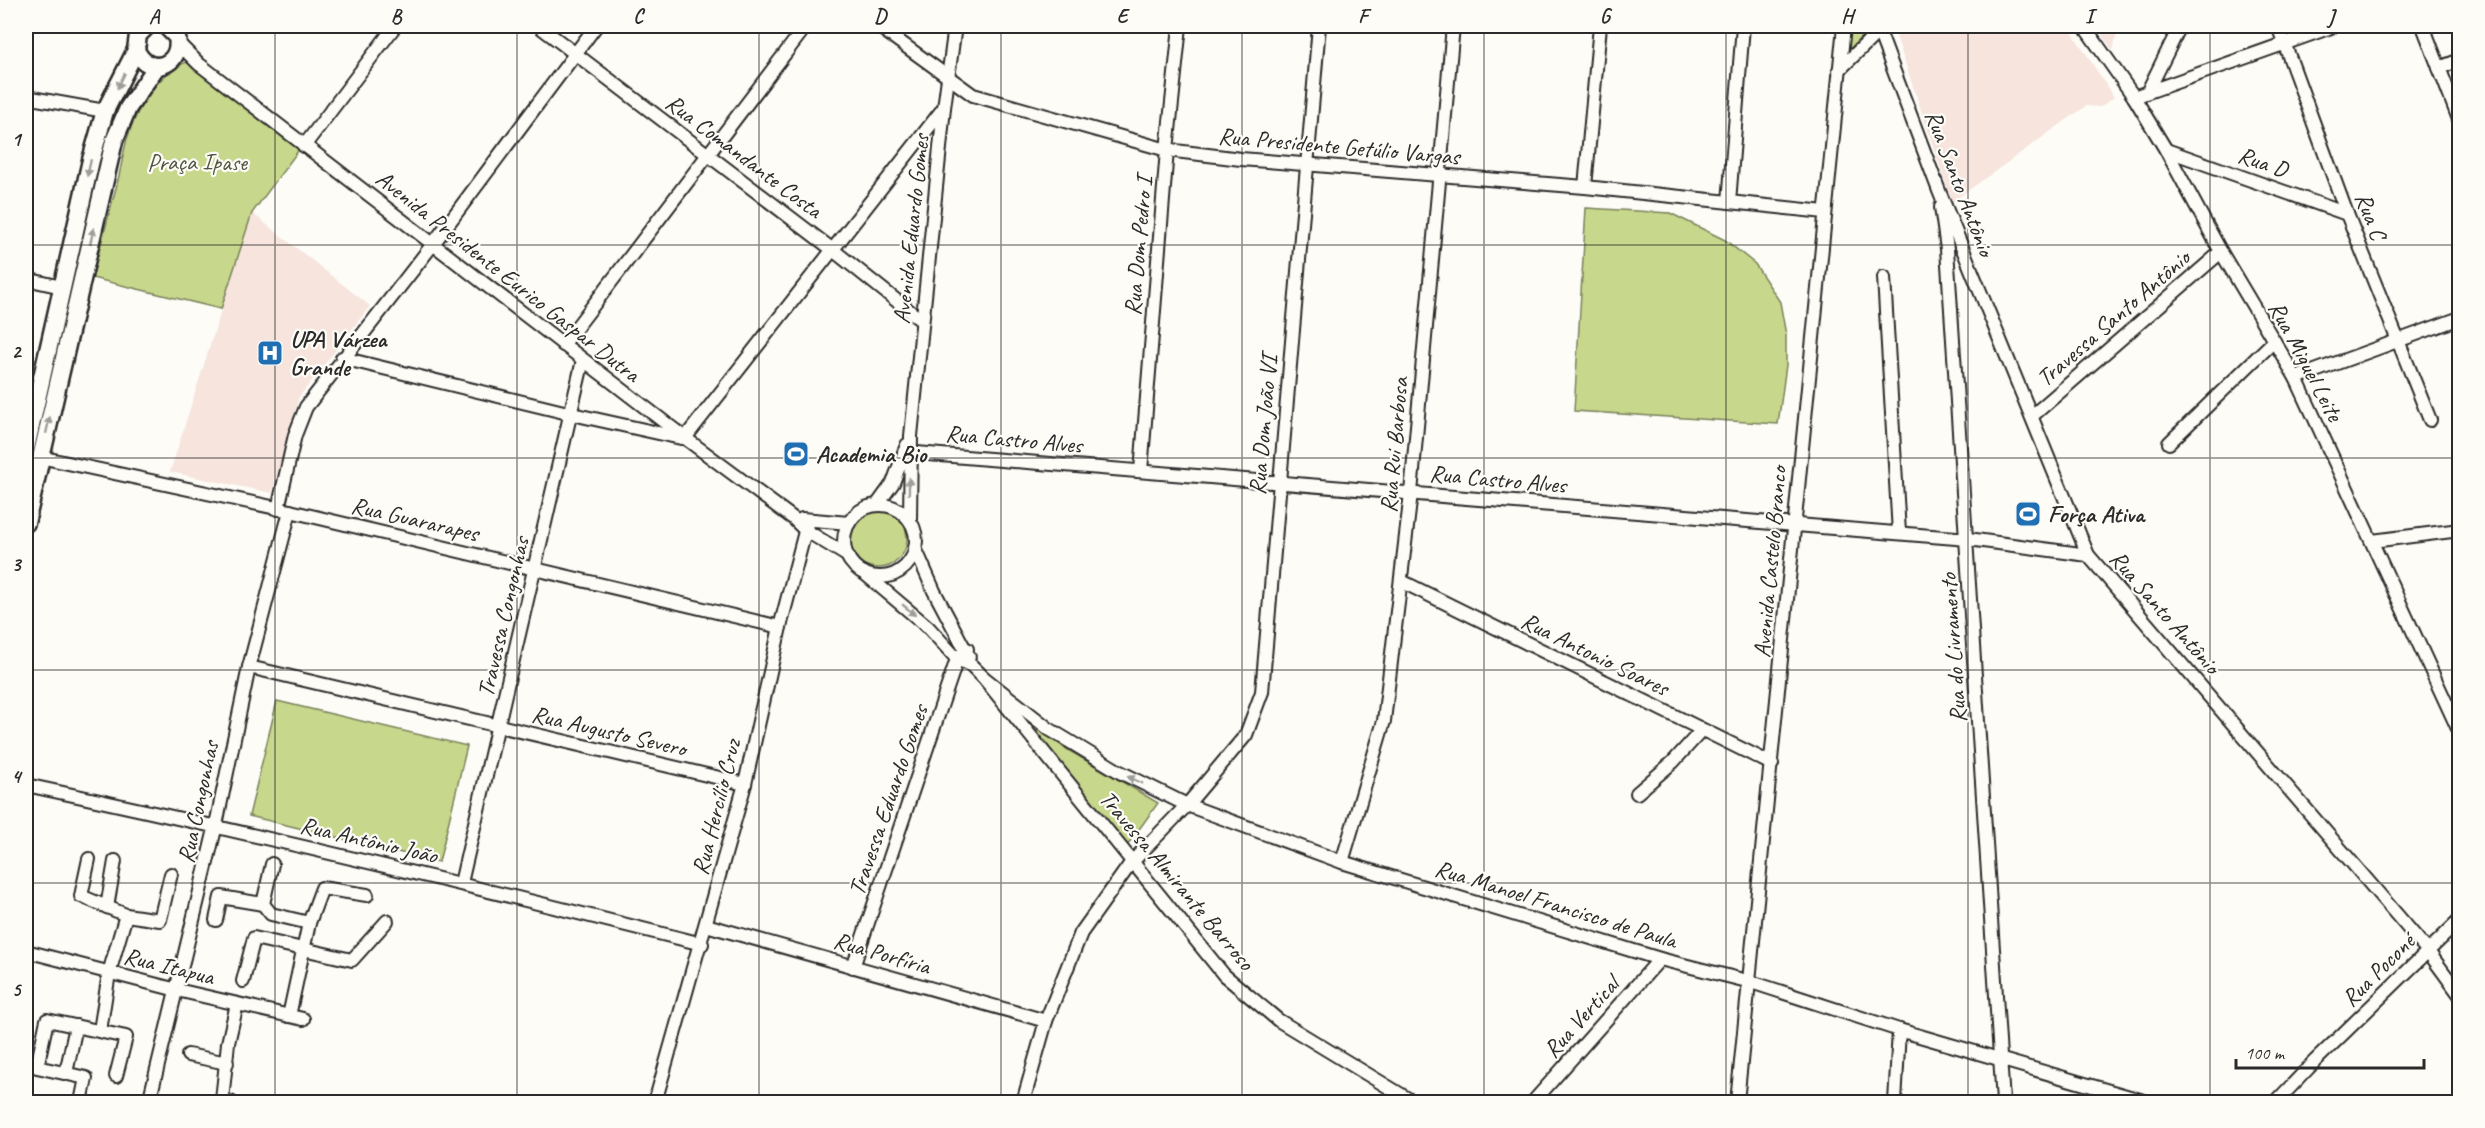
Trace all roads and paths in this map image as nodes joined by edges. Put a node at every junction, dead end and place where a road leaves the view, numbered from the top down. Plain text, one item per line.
1 (147, 26) edge
2 (395, 26) edge
3 (539, 26) edge
4 (596, 26) edge
5 (806, 26) edge
6 (878, 26) edge
7 (955, 26) edge
8 (1180, 26) edge
9 (1319, 26) edge
10 (1453, 26) edge
11 (1600, 26) edge
12 (1743, 26) edge
13 (1844, 26) edge
14 (2084, 26) edge
15 (2180, 26) edge
16 (2278, 26) edge
17 (2334, 26) edge
18 (2423, 26) edge
19 (1880, 27) edge
20 (177, 33) edge
21 (133, 38) edge
22 (2284, 44) junction
23 (575, 54) junction
24 (2460, 60) edge
25 (163, 64) junction
26 (199, 64) junction
27 (2439, 68) junction
28 (1839, 70) junction
29 (948, 79) junction
30 (2148, 91) junction
31 (26, 97) edge
32 (2133, 97) junction
33 (944, 108) junction
34 (105, 111) junction
35 (2460, 122) edge
36 (304, 146) junction
37 (1167, 150) junction
38 (2166, 150) junction
39 (707, 155) junction
40 (1308, 165) junction
41 (1439, 177) junction
42 (1585, 187) junction
43 (1939, 191) junction
44 (1729, 202) junction
45 (1825, 212) junction
46 (2347, 214) junction
47 (433, 244) junction
48 (834, 250) junction
49 (2222, 252) junction
50 (1884, 277) dead end
51 (26, 279) edge
52 (62, 287) junction
53 (2460, 318) edge
54 (922, 321) junction
55 (2398, 340) junction
56 (2274, 341) junction
57 (563, 345) junction
58 (342, 358) junction
59 (583, 360) junction
60 (2296, 378) junction
61 (572, 414) junction
62 (2032, 416) junction
63 (2430, 420) dead end
64 (685, 438) junction
65 (2169, 443) dead end
66 (907, 452) junction
67 (33, 453) edge
68 (1141, 471) junction
69 (1279, 482) junction
70 (1411, 493) junction
71 (877, 506) junction
72 (284, 510) junction
73 (910, 521) junction
74 (26, 523) edge
75 (849, 523) junction
76 (807, 525) junction
77 (1795, 525) junction
78 (2460, 530) edge
79 (1899, 533) junction
80 (1968, 539) junction
81 (2372, 541) junction
82 (915, 548) junction
83 (2088, 555) junction
84 (848, 556) junction
85 (536, 568) junction
86 (864, 573) junction
87 (1401, 581) junction
88 (780, 627) junction
89 (967, 649) junction
90 (957, 659) junction
91 (972, 666) junction
92 (249, 667) junction
93 (983, 677) junction
94 (499, 726) junction
95 (1702, 730) junction
96 (2460, 733) edge
97 (1772, 764) junction
98 (745, 784) junction
99 (26, 785) edge
100 (1637, 793) dead end
101 (1187, 805) junction
102 (216, 825) junction
103 (89, 859) dead end
104 (116, 861) dead end
105 (1342, 862) junction
106 (1131, 863) junction
107 (272, 864) dead end
108 (171, 874) dead end
109 (461, 883) junction
110 (366, 895) dead end
111 (263, 904) junction
112 (107, 907) junction
113 (126, 915) junction
114 (216, 920) dead end
115 (2460, 920) edge
116 (387, 921) dead end
117 (309, 923) junction
118 (706, 925) junction
119 (702, 944) junction
120 (303, 948) junction
121 (2427, 950) junction
122 (26, 951) edge
123 (1660, 959) junction
124 (854, 967) junction
125 (109, 972) junction
126 (243, 981) dead end
127 (1751, 982) junction
128 (177, 990) junction
129 (2460, 995) edge
130 (237, 1004) junction
131 (289, 1016) junction
132 (303, 1019) dead end
133 (1046, 1021) junction
134 (76, 1026) junction
135 (1899, 1030) junction
136 (100, 1031) junction
137 (188, 1055) dead end
138 (2001, 1059) junction
139 (227, 1063) junction
140 (66, 1073) junction
141 (116, 1076) dead end
142 (81, 1102) edge
143 (149, 1102) edge
144 (224, 1102) edge
145 (655, 1102) edge
146 (1023, 1102) edge
147 (1413, 1102) edge
148 (1533, 1102) edge
149 (1737, 1102) edge
150 (1895, 1102) edge
151 (2003, 1102) edge
152 (2147, 1102) edge
153 (2276, 1102) edge

1 - 21 main road
2 - 36 street
3 - 23 street, Rua Comandante Costa
4 - 23 street, Rua Congonhas
5 - 39 street
6 - 29 street, Rua Presidente Getúlio Vargas
7 - 29 street, Avenida Eduardo Gomes
8 - 37 street, Rua Dom Pedro I
9 - 40 street, Rua Dom João VI
10 - 41 street, Rua Rui Barbosa
11 - 42 street
12 - 44 street
13 - 28 street, Avenida Castelo Branco
14 - 32 street, Rua Miguel Leite
15 - 30 street
16 - 22 street, Rua C
17 - 22 street
18 - 27 street
19 - 28 street
19 - 43 street, Rua Santo Antônio
20 - 25 main road
20 - 26 street, Avenida Presidente Eurico Gaspar Dutra
21 - 25 main road
21 -> 34 main road
22 - 30 street
22 - 46 street, Rua C
23 - 39 street, Rua Comandante Costa
23 - 47 street, Rua Congonhas
24 - 27 street
25 - 26 street
67 -> 25 main road
26 - 36 street, Avenida Presidente Eurico Gaspar Dutra
27 - 35 street
28 - 45 street, Avenida Castelo Branco
29 - 33 street, Avenida Eduardo Gomes
29 - 37 street, Rua Presidente Getúlio Vargas
30 - 32 street
31 - 34 street
32 - 38 street, Rua Miguel Leite
33 - 48 street
33 - 54 street, Avenida Eduardo Gomes
34 -> 52 main road
36 - 47 street, Avenida Presidente Eurico Gaspar Dutra
37 - 40 street, Rua Presidente Getúlio Vargas
37 - 68 street, Rua Dom Pedro I
38 - 46 street, Rua D
38 - 49 street, Rua Miguel Leite
39 - 48 street, Rua Comandante Costa
39 - 57 street
40 - 41 street, Rua Presidente Getúlio Vargas
40 - 69 street, Rua Dom João VI
41 - 42 street, Rua Presidente Getúlio Vargas
41 - 70 street, Rua Rui Barbosa
42 - 44 street, Rua Presidente Getúlio Vargas
43 - 62 street, Rua Santo Antônio
43 - 80 street, Rua do Livramento
44 - 45 street, Rua Presidente Getúlio Vargas
45 - 77 street, Avenida Castelo Branco
46 - 55 street, Rua C
47 - 57 street, Avenida Presidente Eurico Gaspar Dutra
47 - 58 street, Rua Congonhas
48 - 54 street, Rua Comandante Costa
48 - 64 street
49 - 56 street, Rua Miguel Leite
49 - 62 street, Travessa Santo Antônio
50 - 79 street
51 - 52 street
52 - 67 main road
53 - 55 street
54 - 66 street, Avenida Eduardo Gomes
55 - 60 street
55 - 63 street, Rua C
56 - 60 street, Rua Miguel Leite
56 - 65 street
57 - 59 street, Avenida Presidente Eurico Gaspar Dutra
58 - 61 street
58 - 72 street, Rua Congonhas
59 - 61 street, Travessa Congonhas
59 - 64 street, Avenida Presidente Eurico Gaspar Dutra
60 - 81 street, Rua Miguel Leite
61 - 64 street
61 - 85 street, Travessa Congonhas
62 - 83 street, Rua Santo Antônio
64 - 76 street, Avenida Presidente Eurico Gaspar Dutra
66 - 68 street, Rua Castro Alves
66 - 71 street
73 -> 66 street, Avenida Eduardo Gomes
67 - 72 street, Rua Guararapes
67 - 74 main road
68 - 69 street, Rua Castro Alves
69 - 70 street, Rua Castro Alves
69 - 101 street, Rua Dom João VI
70 - 77 street, Rua Castro Alves
70 - 87 street, Rua Rui Barbosa
71 - 73 street
71 - 75 street
72 - 85 street, Rua Guararapes
72 - 92 street, Rua Congonhas
73 - 82 street
75 - 76 street, Avenida Presidente Eurico Gaspar Dutra
75 - 84 street
76 - 84 street, Avenida Presidente Eurico Gaspar Dutra
76 - 88 street, Rua Hercílio Cruz
77 - 79 street, Rua Castro Alves
77 - 97 street, Avenida Castelo Branco
78 - 81 street
79 - 80 street, Rua Castro Alves
80 - 83 street, Rua Castro Alves
80 - 138 street, Rua do Livramento
81 - 96 street, Rua Miguel Leite
82 - 86 street
82 - 89 street
83 - 121 street, Rua Santo Antônio
84 - 86 street
85 - 88 street, Rua Guararapes
85 - 94 street, Travessa Congonhas
86 -> 90 street
87 - 95 street, Rua Antonio Soares
87 - 105 street, Rua Rui Barbosa
88 - 98 street, Rua Hercílio Cruz
89 - 90 street, Travessa Eduardo Gomes
89 - 91 street, Travessa Almirante Barroso
90 - 91 street, Travessa Almirante Barroso
90 - 124 street, Travessa Eduardo Gomes
91 - 93 street, Travessa Almirante Barroso
92 - 94 street, Rua Augusto Severo
92 - 102 street, Rua Congonhas
101 -> 93 street, Rua Manoel Francisco de Paula
93 - 106 street, Travessa Almirante Barroso
94 - 98 street, Rua Augusto Severo
94 - 109 street, Travessa Congonhas
95 - 97 street, Rua Antonio Soares
95 - 100 street
97 - 127 street, Avenida Castelo Branco
98 - 118 street, Rua Hercílio Cruz
99 - 102 street, Rua Antônio João
101 - 105 street, Rua Manoel Francisco de Paula
101 - 106 street, Rua Dom João VI
102 - 109 street, Rua Antônio João
102 - 128 street, Rua Congonhas
103 - 112 street
104 - 112 street
105 - 123 street, Rua Manoel Francisco de Paula
106 - 133 street, Rua Dom João VI
106 - 147 street, Travessa Almirante Barroso
107 - 111 street
108 - 113 street
109 - 119 street, Rua Antônio João
110 - 117 street
111 - 114 street
111 - 117 street
112 - 113 street
113 - 125 street
115 - 121 street, Rua Poconé
116 - 120 street
117 - 120 street
118 - 119 street, Rua Hercílio Cruz
118 - 124 street, Rua Porfíria
119 - 145 street, Rua Hercílio Cruz
120 - 126 street
120 - 131 street
121 - 129 street, Rua Santo Antônio
121 - 153 street, Rua Poconé
122 - 125 street, Rua Itapua
123 - 127 street, Rua Manoel Francisco de Paula
123 - 148 street, Rua Vertical
124 - 133 street, Rua Porfíria
125 - 128 street, Rua Itapua
125 - 136 street
127 - 135 street, Rua Manoel Francisco de Paula
127 - 149 street, Avenida Castelo Branco
128 - 130 street, Rua Itapua
128 - 143 street, Rua Congonhas
130 - 131 street, Rua Itapua
130 - 139 street
131 - 132 street, Rua Itapua
133 - 146 street, Rua Dom João VI
134 - 136 street
134 - 140 street
134 - 140 street
135 - 138 street, Rua Manoel Francisco de Paula
135 - 150 street
136 - 141 street
137 - 139 street
138 - 151 street, Rua do Livramento
138 - 152 street, Rua Manoel Francisco de Paula
139 - 144 street
140 - 142 street

